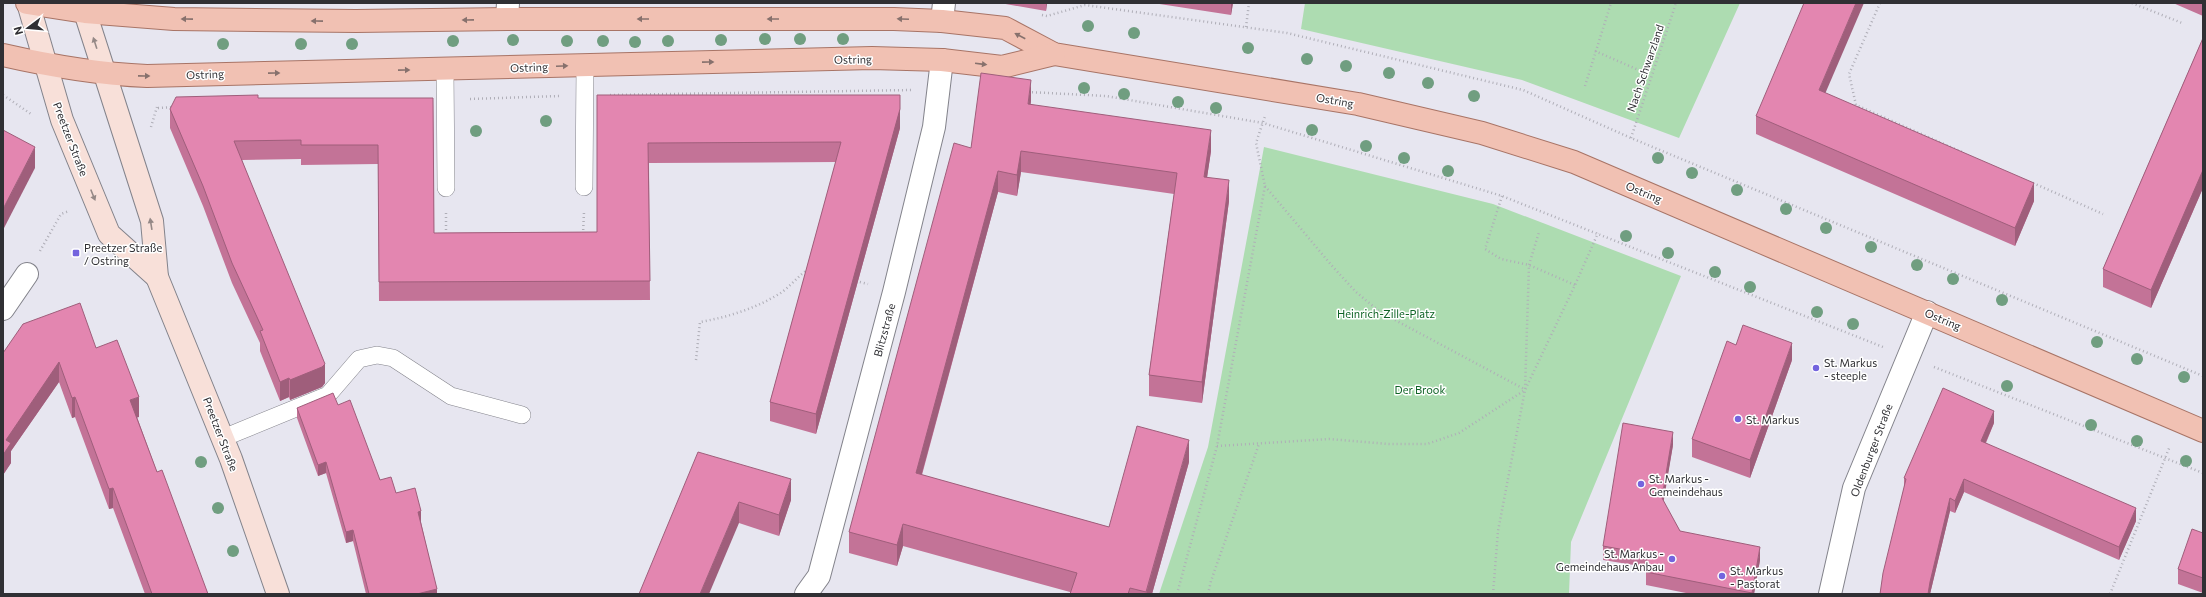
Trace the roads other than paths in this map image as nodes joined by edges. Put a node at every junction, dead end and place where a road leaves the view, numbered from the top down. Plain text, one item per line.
1 (27, 3) edge
2 (507, 11) edge
3 (85, 12) junction
4 (943, 12) edge
5 (1054, 54) junction
6 (3, 55) edge
7 (942, 60) junction
8 (46, 65) junction
9 (585, 66) junction
10 (445, 69) junction
11 (105, 74) junction
12 (584, 187) road end
13 (446, 188) road end
14 (27, 274) road end
15 (157, 277) junction
16 (3, 309) edge
17 (1927, 312) junction
18 (522, 414) dead end
19 (2203, 431) edge
20 (222, 438) junction
21 (278, 594) edge
22 (806, 594) edge
23 (1830, 594) edge

1 - 3 main road, Ostring
1 - 8 main road, Preetzer Straße
2 -> 3 main road, Ostring
4 -> 2 main road, Ostring
11 -> 3 main road, Preetzer Straße
5 -> 4 main road, Ostring
7 -> 5 main road, Ostring
5 - 17 main road, Ostring
6 - 8 main road, Ostring
9 -> 7 main road, Ostring
7 - 22 street, Blitzstraße
8 - 11 main road, Ostring
8 -> 15 main road, Preetzer Straße
10 -> 9 main road, Ostring
9 - 12 lane
11 -> 10 main road, Ostring
10 - 13 lane
15 -> 11 main road, Preetzer Straße
14 - 16 street
15 - 20 main road, Preetzer Straße
17 - 19 main road, Ostring
17 - 23 street, Oldenburger Straße
18 - 20 lane
20 - 21 main road, Preetzer Straße

